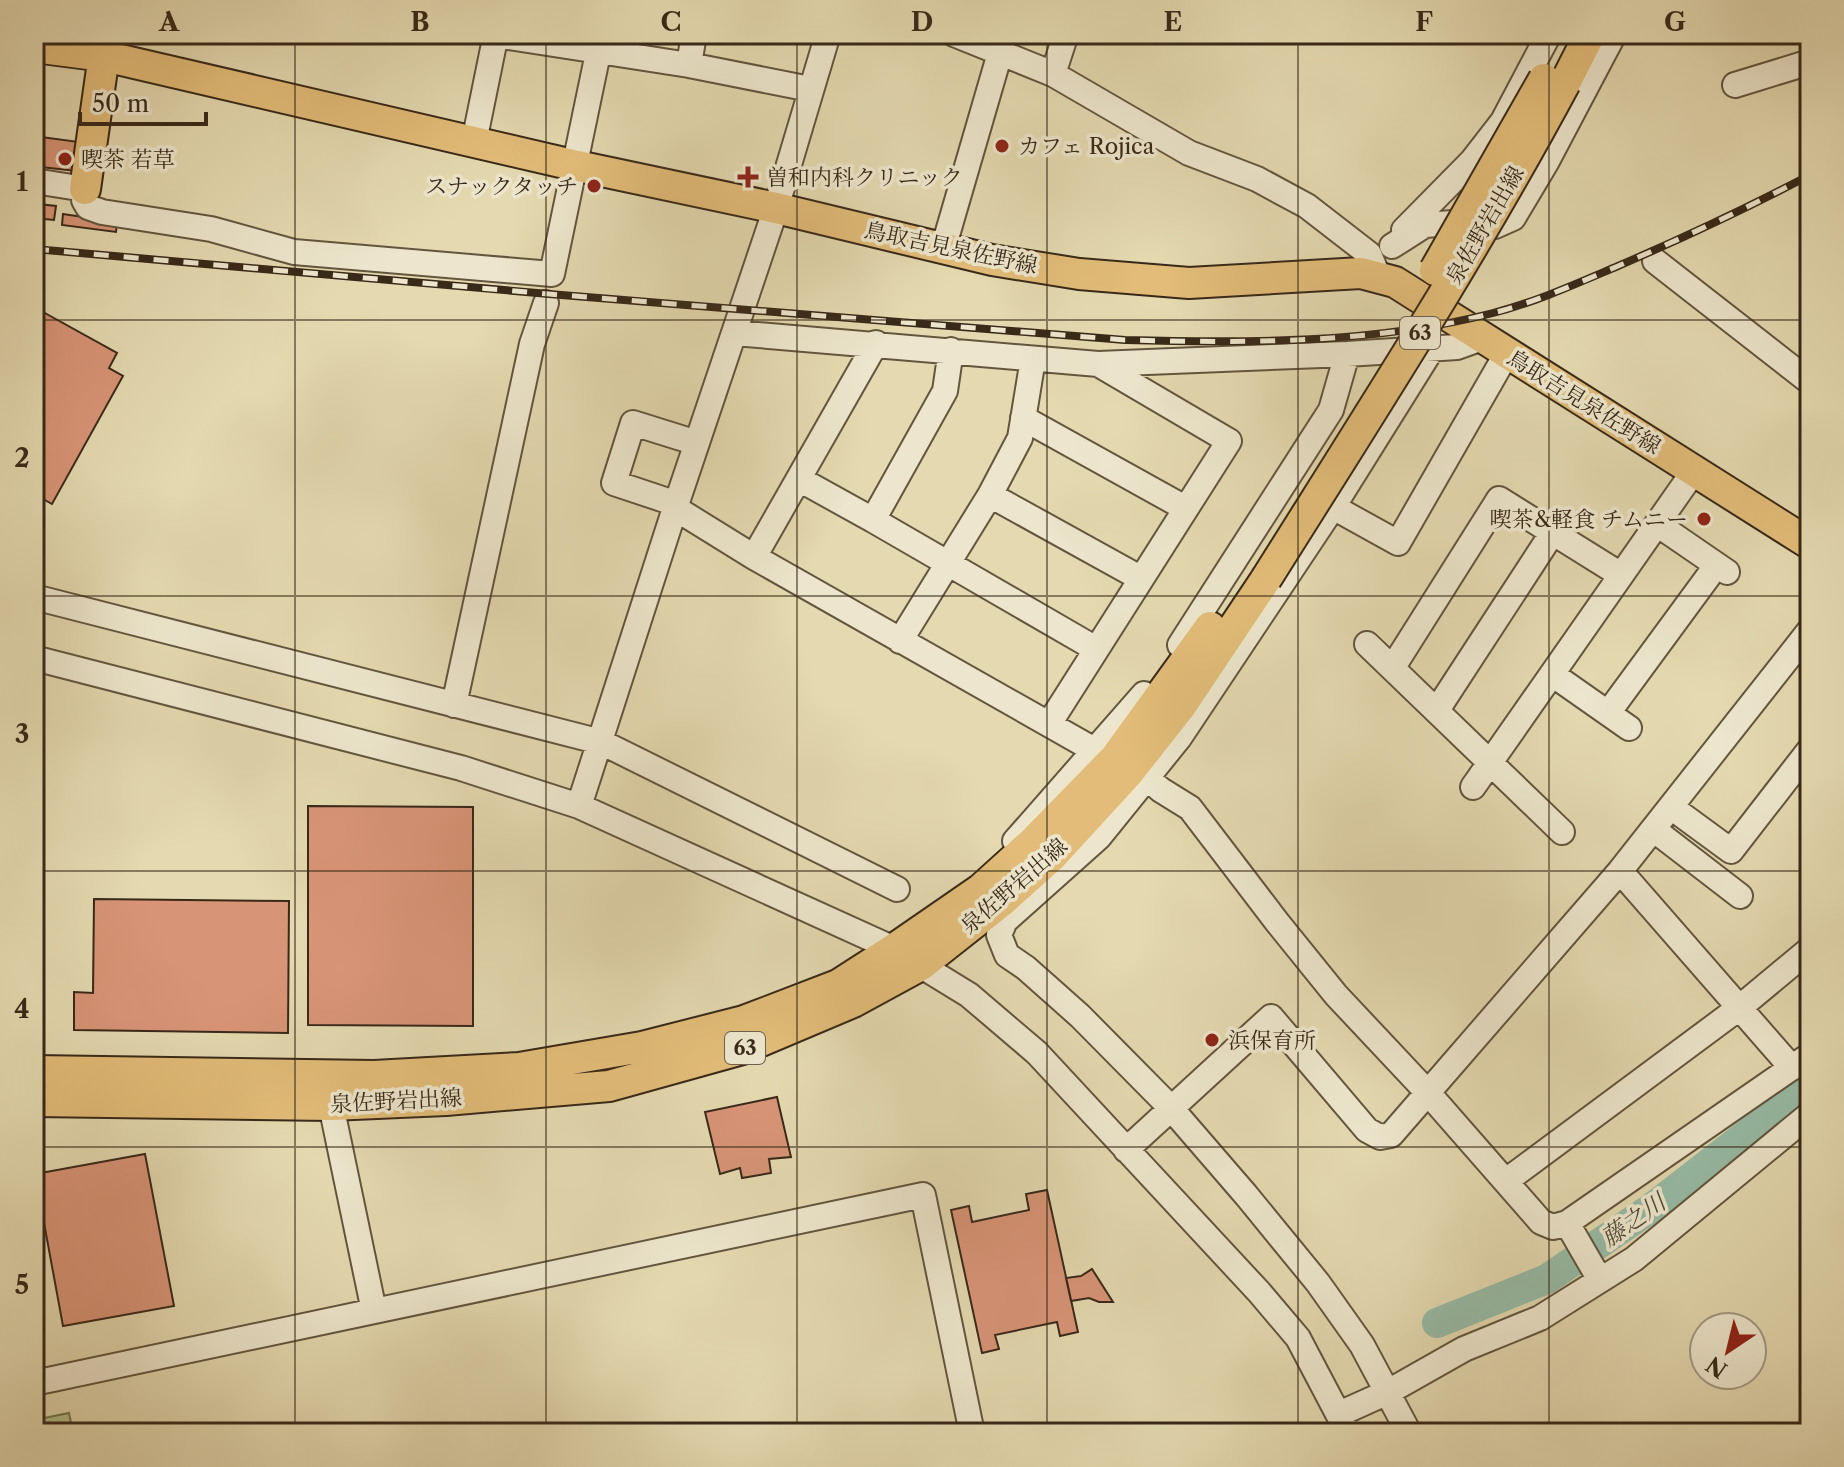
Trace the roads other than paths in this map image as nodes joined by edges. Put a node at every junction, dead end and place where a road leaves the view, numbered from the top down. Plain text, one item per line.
1 (694, 34) edge
2 (828, 34) edge
3 (954, 34) edge
4 (1066, 34) edge
5 (1549, 34) edge
6 (1567, 34) edge
7 (1590, 34) edge
8 (1614, 34) edge
9 (494, 35) edge
10 (600, 42) edge
11 (105, 45) edge
12 (34, 47) edge
13 (1000, 53) junction
14 (1810, 62) edge
15 (689, 65) junction
16 (1053, 74) junction
17 (1556, 78) junction
18 (1735, 85) dead end
19 (810, 89) junction
20 (1507, 114) junction
21 (1562, 133) junction
22 (474, 142) junction
23 (573, 165) junction
24 (1462, 171) junction
25 (34, 181) edge
26 (85, 189) junction
27 (776, 208) junction
28 (1467, 222) junction
29 (1392, 246) junction
30 (943, 249) junction
31 (1655, 261) dead end
32 (1378, 276) junction
33 (546, 303) dead end
34 (734, 333) junction
35 (876, 343) junction
36 (1494, 346) junction
37 (1433, 347) junction
38 (951, 350) junction
39 (1347, 354) junction
40 (1033, 359) junction
41 (1098, 364) junction
42 (1810, 382) edge
43 (1023, 418) junction
44 (697, 443) junction
45 (1694, 471) junction
46 (799, 479) junction
47 (990, 495) junction
48 (1333, 507) junction
49 (675, 508) junction
50 (1185, 508) junction
51 (873, 520) junction
52 (1657, 524) junction
53 (1553, 532) junction
54 (1810, 544) edge
55 (754, 557) junction
56 (947, 564) junction
57 (1258, 573) junction
58 (1621, 575) junction
59 (1140, 578) junction
60 (34, 597) edge
61 (1810, 630) edge
62 (900, 641) junction
63 (1367, 644) dead end
64 (1096, 649) junction
65 (34, 658) edge
66 (1393, 667) junction
67 (1552, 674) junction
68 (454, 705) junction
69 (1437, 710) junction
70 (1608, 713) junction
71 (1049, 724) junction
72 (1629, 728) dead end
73 (601, 742) junction
74 (1810, 749) edge
75 (1096, 751) junction
76 (1490, 762) junction
77 (1148, 779) junction
78 (1473, 787) dead end
79 (579, 806) junction
80 (1671, 807) junction
81 (1653, 829) junction
82 (1562, 832) dead end
83 (1620, 871) junction
84 (897, 889) dead end
85 (1740, 896) dead end
86 (962, 903) junction
87 (894, 949) junction
88 (1810, 949) edge
89 (921, 965) junction
90 (1739, 1008) junction
91 (1801, 1062) edge
92 (34, 1071) edge
93 (1429, 1094) junction
94 (34, 1101) edge
95 (331, 1105) junction
96 (1170, 1107) junction
97 (1810, 1114) edge
98 (1126, 1150) junction
99 (1506, 1181) junction
100 (1569, 1228) junction
101 (1598, 1277) junction
102 (374, 1311) junction
103 (34, 1383) edge
104 (1388, 1392) junction
105 (1344, 1423) edge
106 (972, 1433) edge
107 (1409, 1433) edge

1 - 15 street
2 - 19 street
3 - 13 street
4 - 16 street
5 - 20 street
6 - 17 main road, 泉佐野岩出線 / 63
7 - 17 main road, 泉佐野岩出線 / 63
8 - 21 street
9 - 10 street
9 - 22 street
10 - 15 street
10 - 23 street
11 - 12 main road, 鳥取吉見泉佐野線
11 - 22 main road, 鳥取吉見泉佐野線
11 - 26 main road
13 - 16 street
13 - 30 street
14 - 18 street
15 - 19 street
16 - 32 street
17 - 57 main road, 泉佐野岩出線 / 63, bridge
19 - 27 street
20 - 21 street
20 - 24 street
21 - 28 street
22 - 23 main road, 鳥取吉見泉佐野線
23 - 26 street
23 - 27 main road, 鳥取吉見泉佐野線
24 - 28 street
24 - 29 street
25 - 26 street
27 - 30 main road, 鳥取吉見泉佐野線
27 - 34 street
28 - 29 street
29 - 32 street
30 - 32 main road, 鳥取吉見泉佐野線
31 - 42 street
32 - 36 main road, 鳥取吉見泉佐野線
33 - 68 street
34 - 35 street
34 - 44 street
35 - 38 street
35 - 46 street
36 - 37 street
36 - 45 main road, 鳥取吉見泉佐野線
36 - 48 street
37 - 39 street
37 - 48 street
38 - 40 street
38 - 51 street
39 - 41 street
39 - 75 street
40 - 41 street
40 - 43 street
41 - 50 street
43 - 47 street
43 - 50 street
44 - 49 street
44 - 49 street
45 - 52 street
45 - 54 main road, 鳥取吉見泉佐野線
46 - 51 street
46 - 55 street
47 - 56 street
47 - 59 street
48 - 77 street
49 - 55 street
49 - 73 street
50 - 59 street
51 - 56 street
52 - 58 street
52 - 70 street
53 - 58 street
53 - 66 street
53 - 69 street
55 - 62 street
56 - 62 street
56 - 64 street
57 - 86 main road, 泉佐野岩出線 / 63
57 - 89 main road, 泉佐野岩出線 / 63
58 - 67 street
59 - 64 street
60 - 68 street
61 - 80 street
62 - 71 street
63 - 66 street
64 - 71 street
65 - 79 street
66 - 69 street
67 - 70 street
67 - 76 street
68 - 73 street
69 - 76 street
70 - 72 street
71 - 75 street
73 - 79 street
73 - 84 street
74 - 80 street
75 - 86 street
76 - 78 street
76 - 82 street
77 - 93 street
77 - 96 street
79 - 87 street
80 - 81 street
81 - 83 street
81 - 85 street
83 - 90 street
83 - 93 street
86 - 87 main road, 泉佐野岩出線 / 63
87 - 89 street
87 - 92 main road, 泉佐野岩出線 / 63
88 - 90 street
89 - 95 main road, 泉佐野岩出線 / 63
89 - 98 street
90 - 91 street
90 - 99 street
91 - 100 street
93 - 96 street
93 - 99 street
94 - 95 main road, 泉佐野岩出線 / 63
95 - 102 street
96 - 98 street
96 - 104 street
97 - 101 street
98 - 105 street
99 - 100 street
100 - 101 street
101 - 104 street
102 - 103 street
102 - 106 street
104 - 105 street
104 - 107 street

